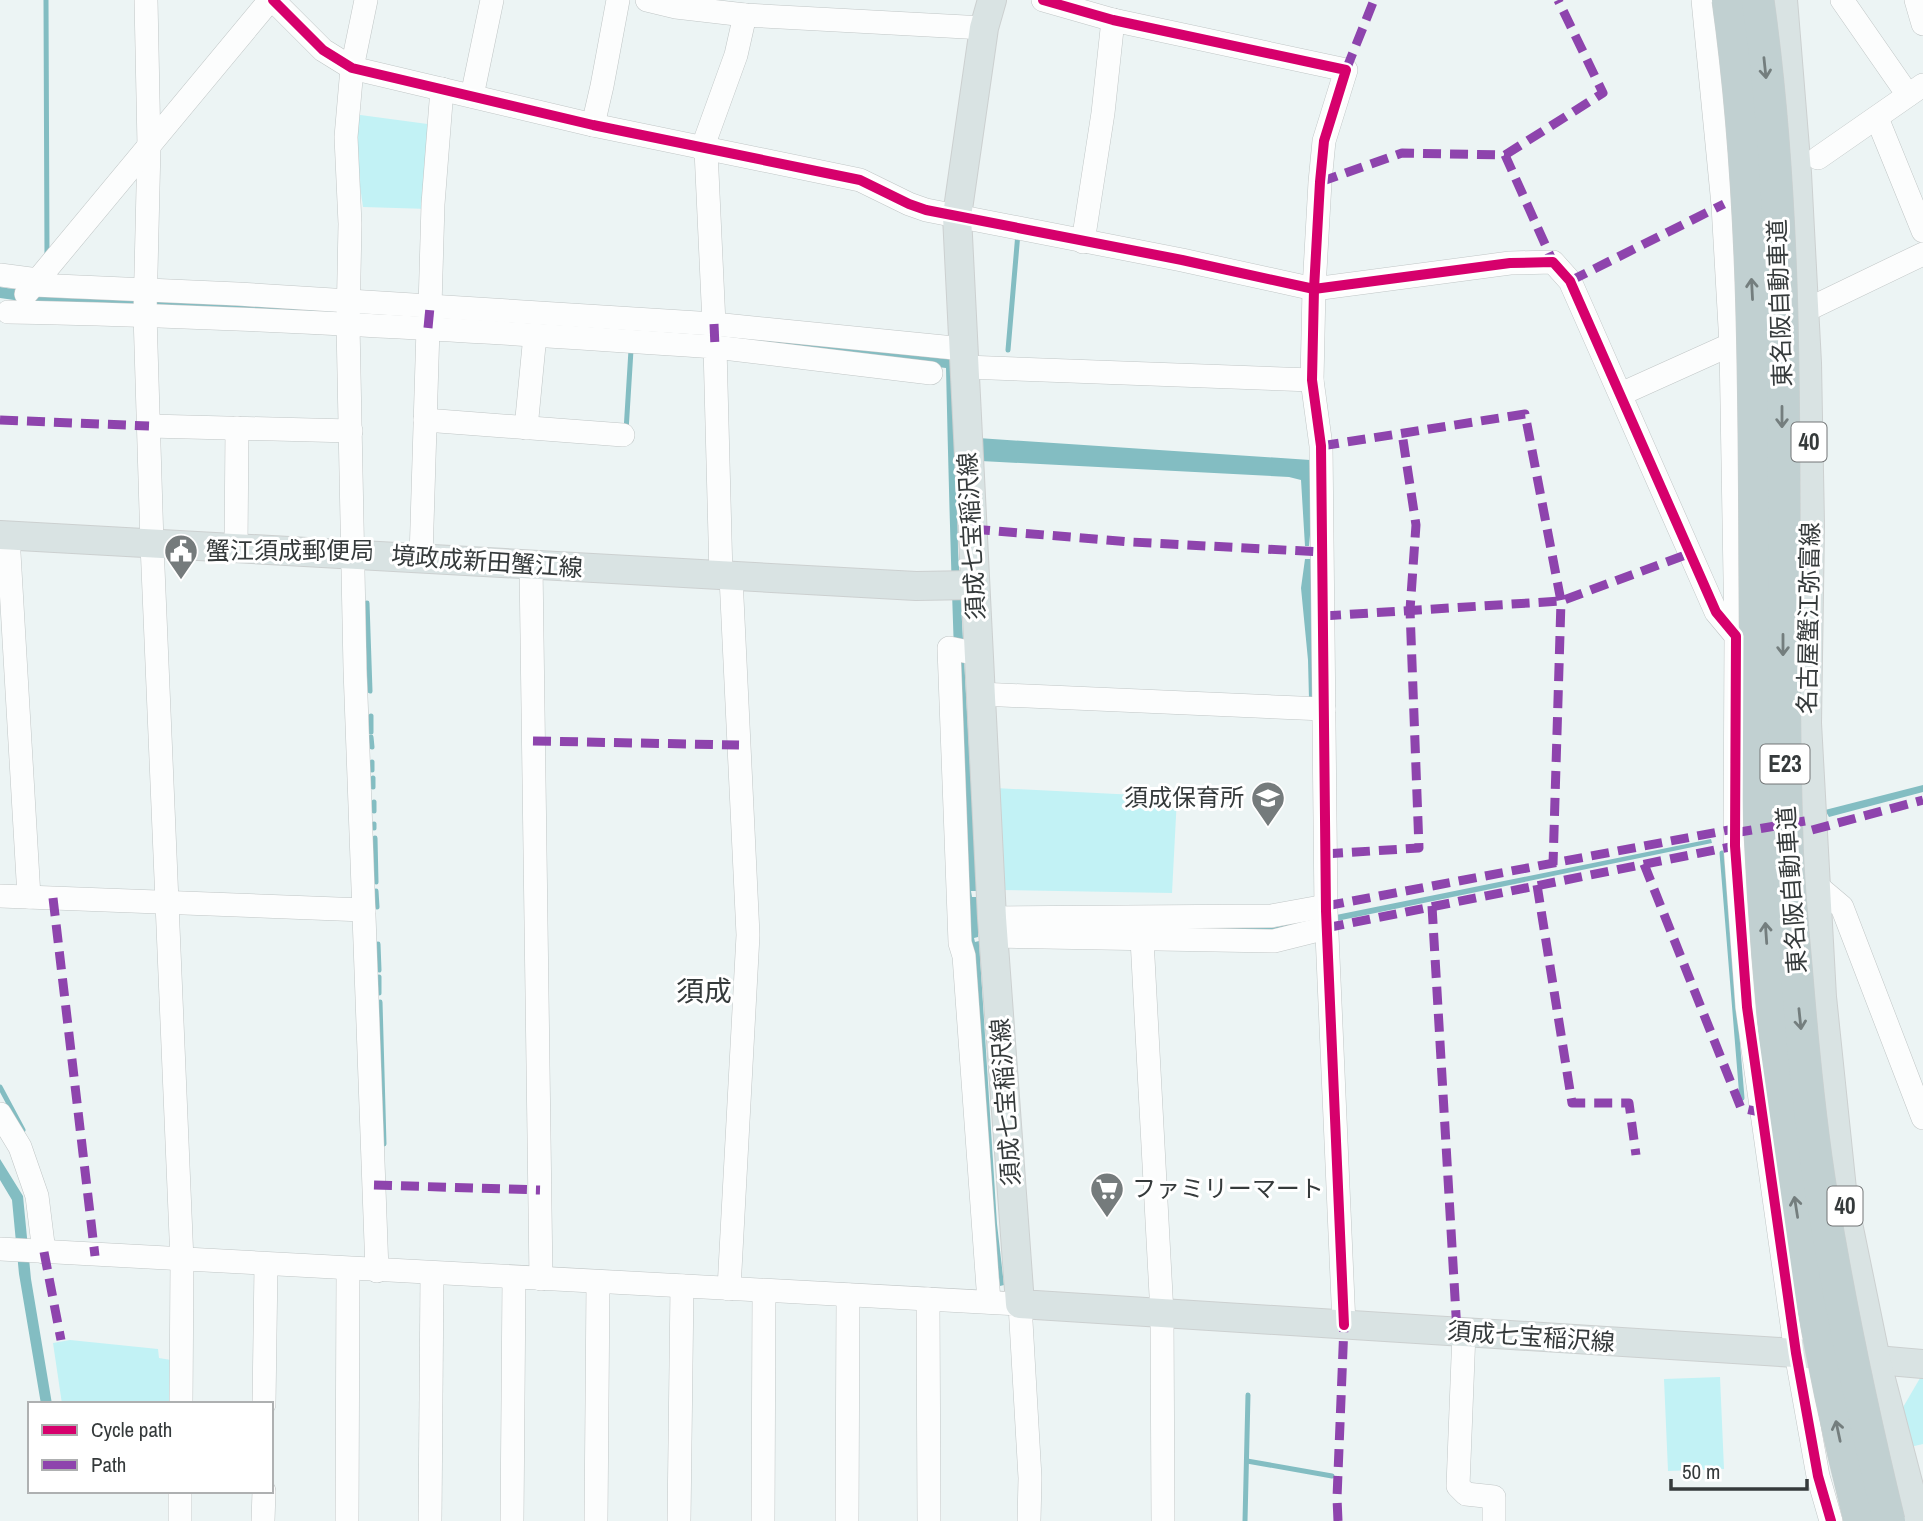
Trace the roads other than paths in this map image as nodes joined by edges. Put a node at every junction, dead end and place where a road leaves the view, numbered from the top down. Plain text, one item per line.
1 (146, 0) edge
2 (272, 0) edge
3 (366, 0) edge
4 (492, 0) edge
5 (618, 0) edge
6 (647, 0) edge
7 (992, 0) edge
8 (1043, 0) edge
9 (1703, 0) edge
10 (1728, 0) edge
11 (1758, 0) edge
12 (1783, 0) edge
13 (1842, 0) edge
14 (1916, 0) edge
15 (745, 15) junction
16 (1113, 20) junction
17 (1923, 24) edge
18 (984, 28) junction
19 (352, 68) junction
20 (442, 89) junction
21 (1916, 90) edge
22 (472, 96) junction
23 (1877, 118) junction
24 (593, 125) junction
25 (149, 146) junction
26 (704, 149) junction
27 (1818, 158) dead end
28 (957, 216) junction
29 (1923, 231) edge
30 (1083, 242) junction
31 (1923, 254) edge
32 (0, 275) edge
33 (1314, 289) junction
34 (20, 299) edge
35 (146, 302) junction
36 (1805, 311) junction
37 (349, 313) junction
38 (429, 317) junction
39 (714, 324) junction
40 (535, 335) junction
41 (1731, 345) junction
42 (715, 347) junction
43 (965, 358) junction
44 (932, 373) dead end
45 (1311, 380) junction
46 (1621, 394) junction
47 (425, 420) junction
48 (149, 426) junction
49 (237, 428) junction
50 (526, 428) junction
51 (351, 430) junction
52 (623, 435) dead end
53 (4, 536) edge
54 (152, 544) junction
55 (236, 548) junction
56 (354, 554) junction
57 (421, 558) junction
58 (531, 565) junction
59 (726, 576) junction
60 (960, 585) junction
61 (1736, 636) junction
62 (965, 651) junction
63 (980, 694) junction
64 (1324, 709) junction
65 (968, 817) junction
66 (1816, 885) junction
67 (0, 896) edge
68 (29, 897) junction
69 (167, 902) junction
70 (364, 910) junction
71 (1326, 917) junction
72 (993, 927) junction
73 (1142, 939) junction
74 (0, 1114) edge
75 (1923, 1118) edge
76 (24, 1251) edge
77 (182, 1261) junction
78 (266, 1265) junction
79 (348, 1269) junction
80 (377, 1271) junction
81 (432, 1273) junction
82 (514, 1278) junction
83 (541, 1279) junction
84 (598, 1282) junction
85 (682, 1286) junction
86 (729, 1289) junction
87 (764, 1291) junction
88 (848, 1295) junction
89 (928, 1299) junction
90 (989, 1302) junction
91 (1020, 1304) junction
92 (1161, 1314) junction
93 (1343, 1325) junction
94 (1464, 1332) junction
95 (1796, 1353) junction
96 (1876, 1360) junction
97 (1923, 1364) edge
98 (181, 1402) edge
99 (264, 1402) edge
100 (180, 1493) edge
101 (264, 1493) edge
102 (180, 1521) edge
103 (263, 1521) edge
104 (347, 1521) edge
105 (430, 1521) edge
106 (512, 1521) edge
107 (596, 1521) edge
108 (679, 1521) edge
109 (763, 1521) edge
110 (847, 1521) edge
111 (929, 1521) edge
112 (1029, 1521) edge
113 (1163, 1521) edge
114 (1494, 1521) edge
115 (1831, 1521) edge
116 (1860, 1521) edge
117 (1889, 1521) edge
118 (1918, 1521) edge

1 - 25 street
2 - 19 street
2 - 25 street
3 - 19 street
4 - 22 street
5 - 24 street
6 - 15 street
7 - 18 main road, 須成七宝稲沢線
8 - 16 street
9 - 41 street
116 -> 10 highway, 東名阪自動車道 / E23, bridge
11 -> 117 highway, 東名阪自動車道 / E23, bridge
12 - 36 main road, 名古屋蟹江弥富線 / 40
13 - 21 street
14 - 17 street
15 - 18 street
15 - 26 street
16 - 30 street
16 - 33 street
18 - 28 main road, 須成七宝稲沢線
19 - 20 street
19 - 37 street
20 - 22 street
20 - 38 street
21 - 23 street
22 - 24 street
23 - 27 street
23 - 29 street
24 - 26 street
25 - 34 street
25 - 35 street
26 - 28 street
26 - 39 street
28 - 30 street
28 - 43 main road, 須成七宝稲沢線
30 - 33 street
31 - 36 street
32 - 34 street
33 - 45 street
33 - 46 street
34 - 35 street
34 - 35 street
35 - 37 street
35 - 48 street
36 - 41 street
36 - 66 main road, 名古屋蟹江弥富線 / 40
37 - 38 street
37 - 51 street
38 - 39 street
38 - 40 street
38 - 47 street
39 - 43 street
40 - 42 street
40 - 50 street
41 - 46 street
41 - 61 street
42 - 44 street
42 - 59 street
43 - 45 street
43 - 60 main road, 須成七宝稲沢線
45 - 64 street
46 - 61 street
47 - 50 street
47 - 57 street
48 - 49 street
48 - 54 street
49 - 51 street
49 - 55 street
50 - 52 street
51 - 56 street
53 - 54 main road, 境政成新田蟹江線
53 - 68 street
54 - 55 main road, 境政成新田蟹江線
54 - 69 street
55 - 56 main road, 境政成新田蟹江線
56 - 57 main road, 境政成新田蟹江線
56 - 70 street
57 - 58 main road, 境政成新田蟹江線
58 - 59 main road, 境政成新田蟹江線
58 - 83 street
59 - 60 main road, 境政成新田蟹江線
59 - 86 street
60 - 62 main road, 須成七宝稲沢線
61 - 95 street
62 - 63 main road, 須成七宝稲沢線
62 - 65 street
63 - 64 street
63 - 65 main road, 須成七宝稲沢線
64 - 71 street
65 - 72 main road, 須成七宝稲沢線
65 - 90 street
66 - 75 street
66 - 96 main road, 名古屋蟹江弥富線 / 40
67 - 68 street
68 - 69 street
69 - 70 street
69 - 77 street
70 - 80 street
71 - 72 street
71 - 73 street
71 - 93 street
72 - 73 street
72 - 91 main road, 須成七宝稲沢線
73 - 92 street
74 - 76 street
76 - 77 street
77 - 78 street
77 - 98 street
78 - 79 street
78 - 99 street
79 - 80 street
79 - 104 street
80 - 81 street
81 - 82 street
81 - 105 street
82 - 83 street
82 - 106 street
83 - 84 street
84 - 85 street
84 - 107 street
85 - 86 street
85 - 108 street
86 - 87 street
87 - 88 street
87 - 109 street
88 - 89 street
88 - 110 street
89 - 90 street
89 - 111 street
90 - 91 street
91 - 92 main road, 須成七宝稲沢線
91 - 112 street
92 - 93 main road, 須成七宝稲沢線
92 - 113 street
93 - 94 main road, 須成七宝稲沢線
94 - 95 main road, 須成七宝稲沢線
94 - 114 street
95 - 96 main road, 須成七宝稲沢線
95 - 115 street
96 - 97 main road, 須成七宝稲沢線
96 - 118 main road, 名古屋蟹江弥富線 / 40
100 - 102 street
101 - 103 street

